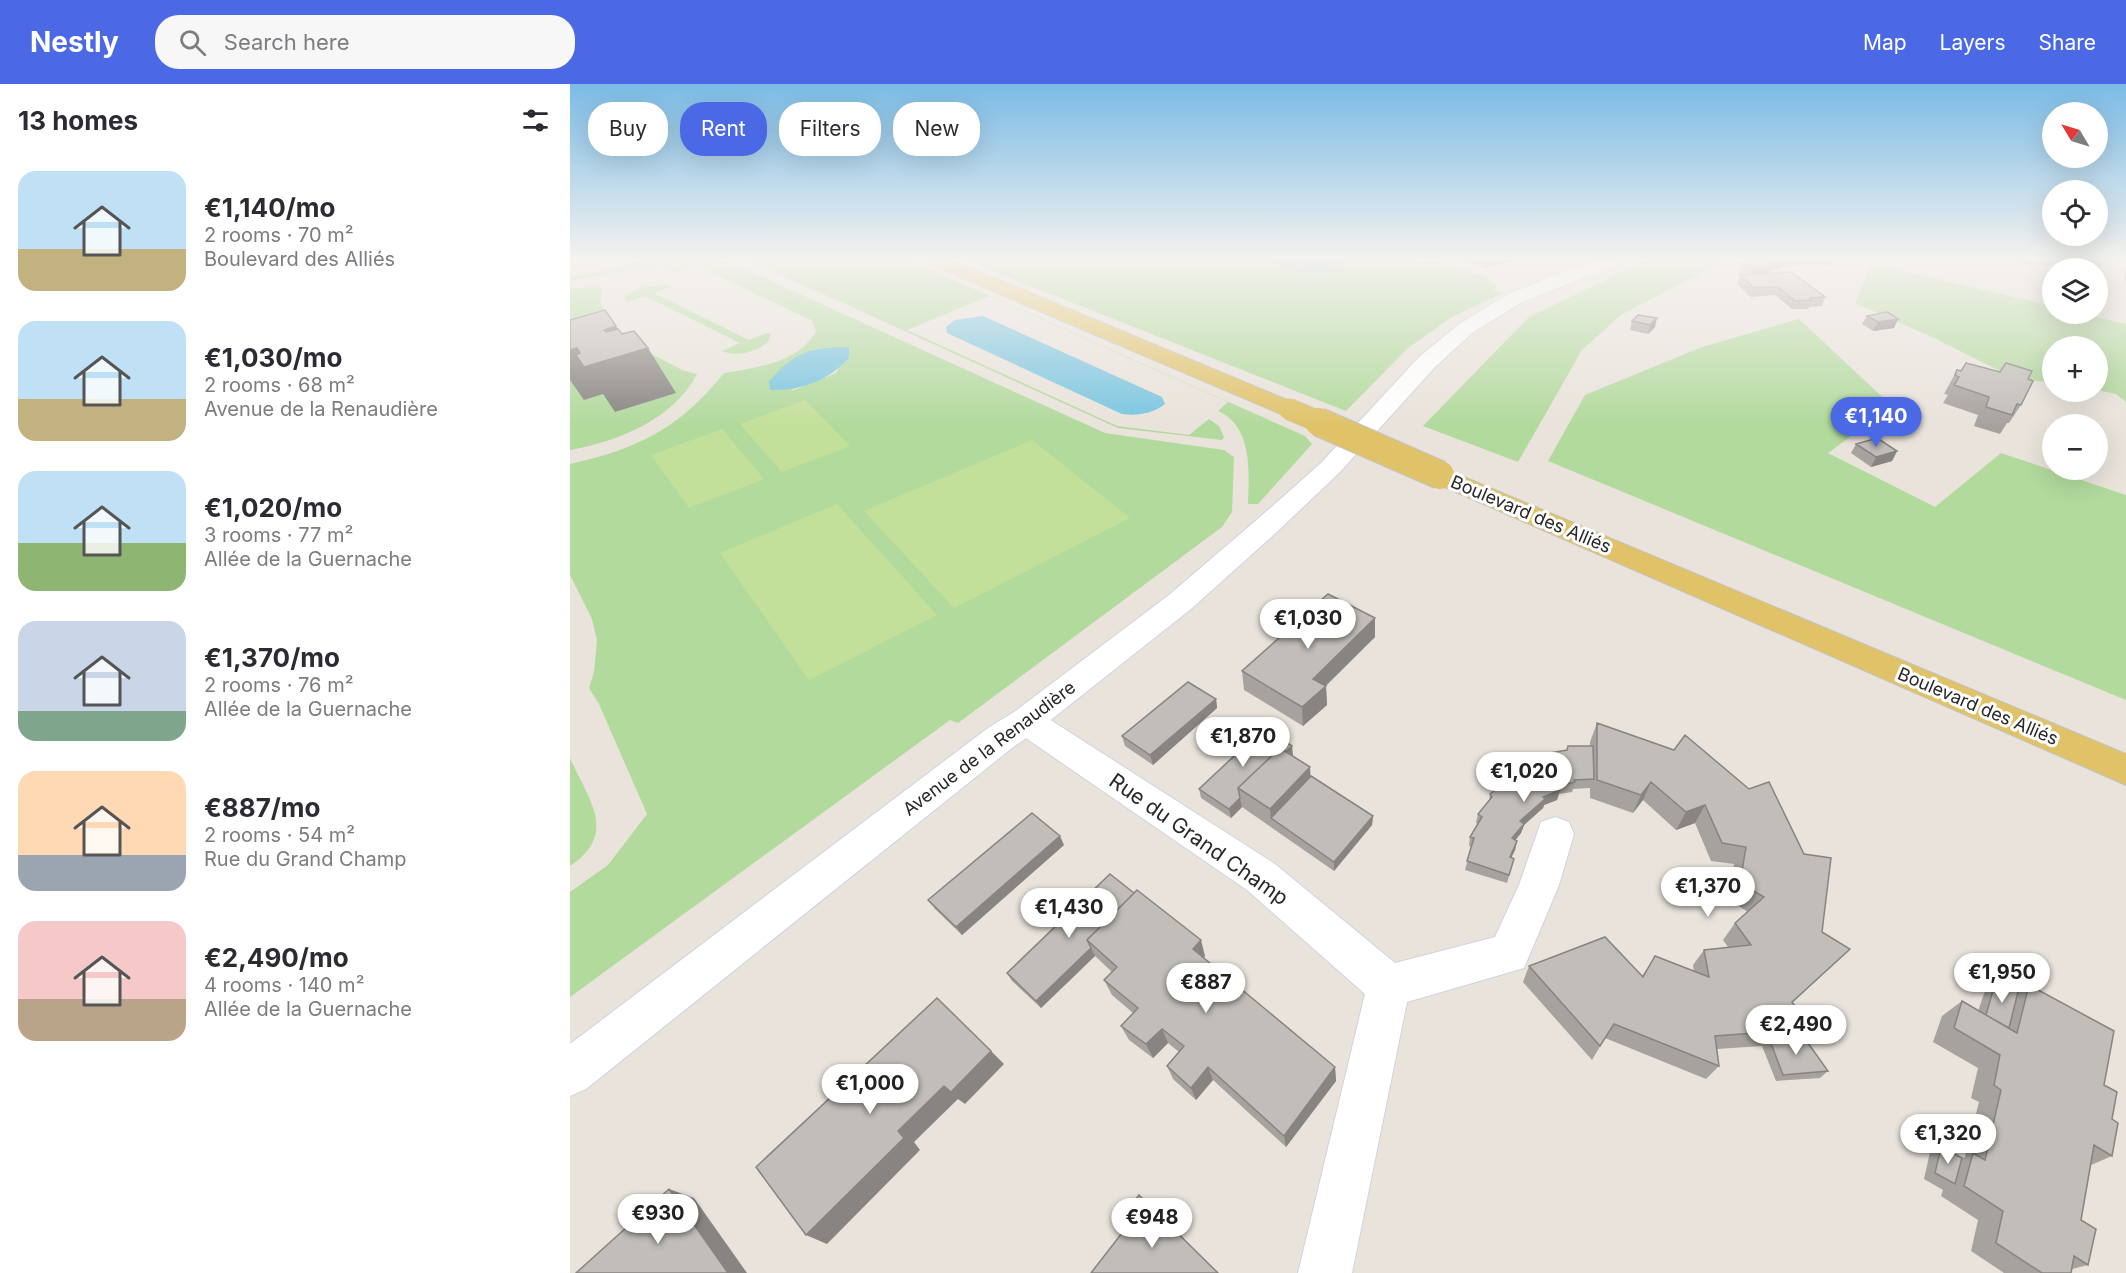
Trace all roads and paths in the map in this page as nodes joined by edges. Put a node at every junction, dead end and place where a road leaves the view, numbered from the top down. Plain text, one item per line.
1 (1067, 315) edge
2 (1487, 315) edge
3 (1026, 721) junction
4 (2126, 770) edge
5 (1555, 834) dead end
6 (1389, 986) junction
7 (570, 1073) edge
8 (1325, 1273) edge

1 - 4 main road, Boulevard des Alliés, bridge
2 - 3 street, Avenue de la Renaudière
3 - 6 street, Rue du Grand Champ
3 - 7 street, Avenue de la Renaudière
5 - 6 street
6 - 8 street

